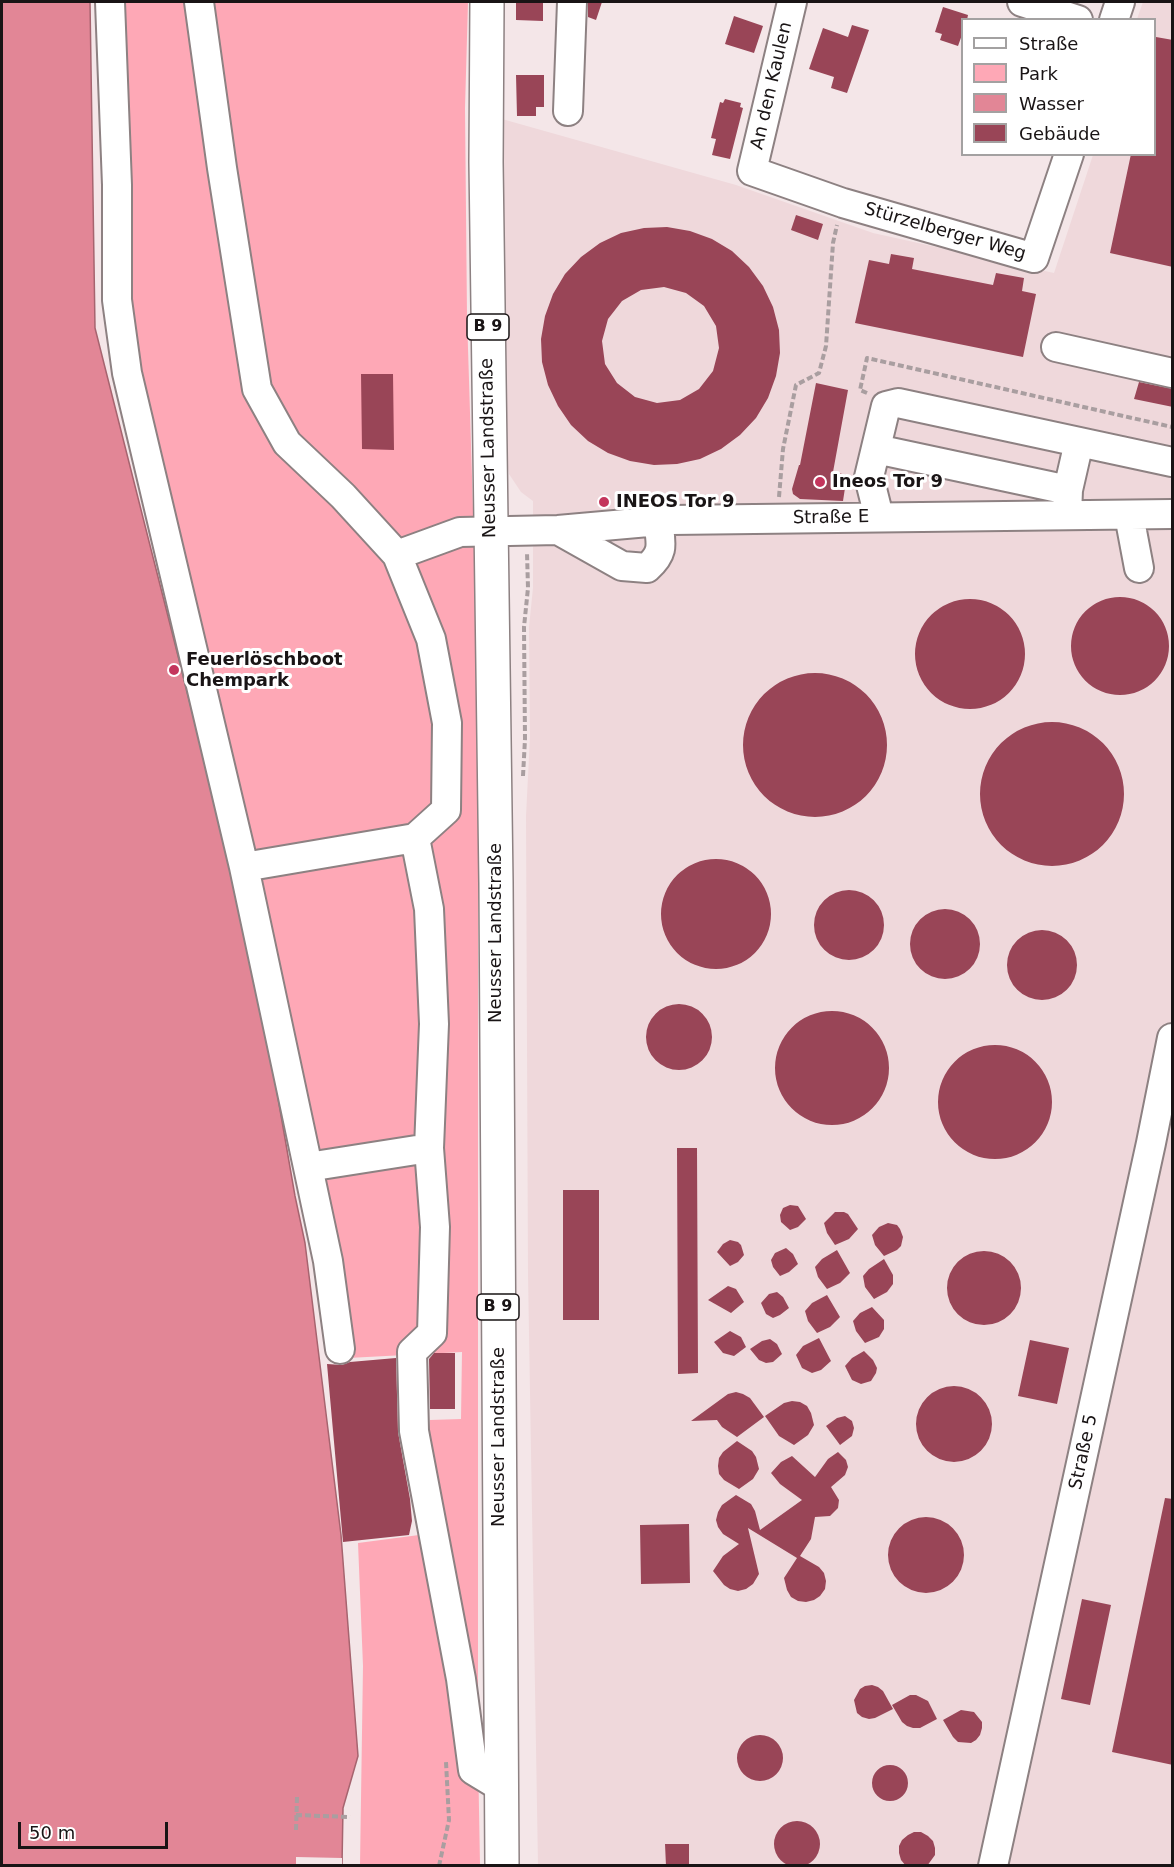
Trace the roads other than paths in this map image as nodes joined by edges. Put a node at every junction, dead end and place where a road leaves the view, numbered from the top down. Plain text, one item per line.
1 (110, 2) edge
2 (199, 2) edge
3 (487, 2) edge
4 (572, 2) edge
5 (792, 2) edge
6 (1022, 2) edge
7 (1120, 2) edge
8 (1072, 18) edge
9 (1115, 18) edge
10 (568, 111) dead end
11 (1069, 156) edge
12 (752, 171) joint
13 (1056, 346) dead end
14 (1173, 373) edge
15 (1079, 442) junction
16 (876, 449) junction
17 (1173, 462) edge
18 (1067, 503) junction
19 (1173, 514) edge
20 (1129, 515) junction
21 (879, 517) junction
22 (658, 521) junction
23 (558, 530) junction
24 (490, 531) junction
25 (397, 555) junction
26 (1139, 568) dead end
27 (415, 838) junction
28 (244, 867) junction
29 (1173, 1038) edge
30 (429, 1148) junction
31 (308, 1167) junction
32 (340, 1349) dead end
33 (501, 1787) junction
34 (502, 1866) edge
35 (993, 1866) edge

1 - 28 street
2 - 25 street
3 - 24 main road, Neusser Landstraße / B 9
4 - 10 street
5 - 12 street, An den Kaulen
6 - 8 street
7 - 9 street
11 - 12 street, Stürzelberger Weg
13 - 14 street
15 - 16 street
15 - 17 street
15 - 18 street
16 - 18 street
16 - 21 street
18 - 20 street, Straße E
18 - 21 street, Straße E
19 - 20 street, Straße E
20 - 26 street
21 - 22 street, Straße E
22 - 23 street, Straße E
22 - 23 street
23 - 24 street, Straße E
24 - 25 street, Straße E
24 - 33 main road, Neusser Landstraße / B 9
25 - 27 street
27 - 28 street
27 - 30 street
28 - 31 street
29 - 35 street, Straße 5
30 - 31 street
30 - 33 street
31 - 32 street
33 - 34 main road, Neusser Landstraße / B 9

